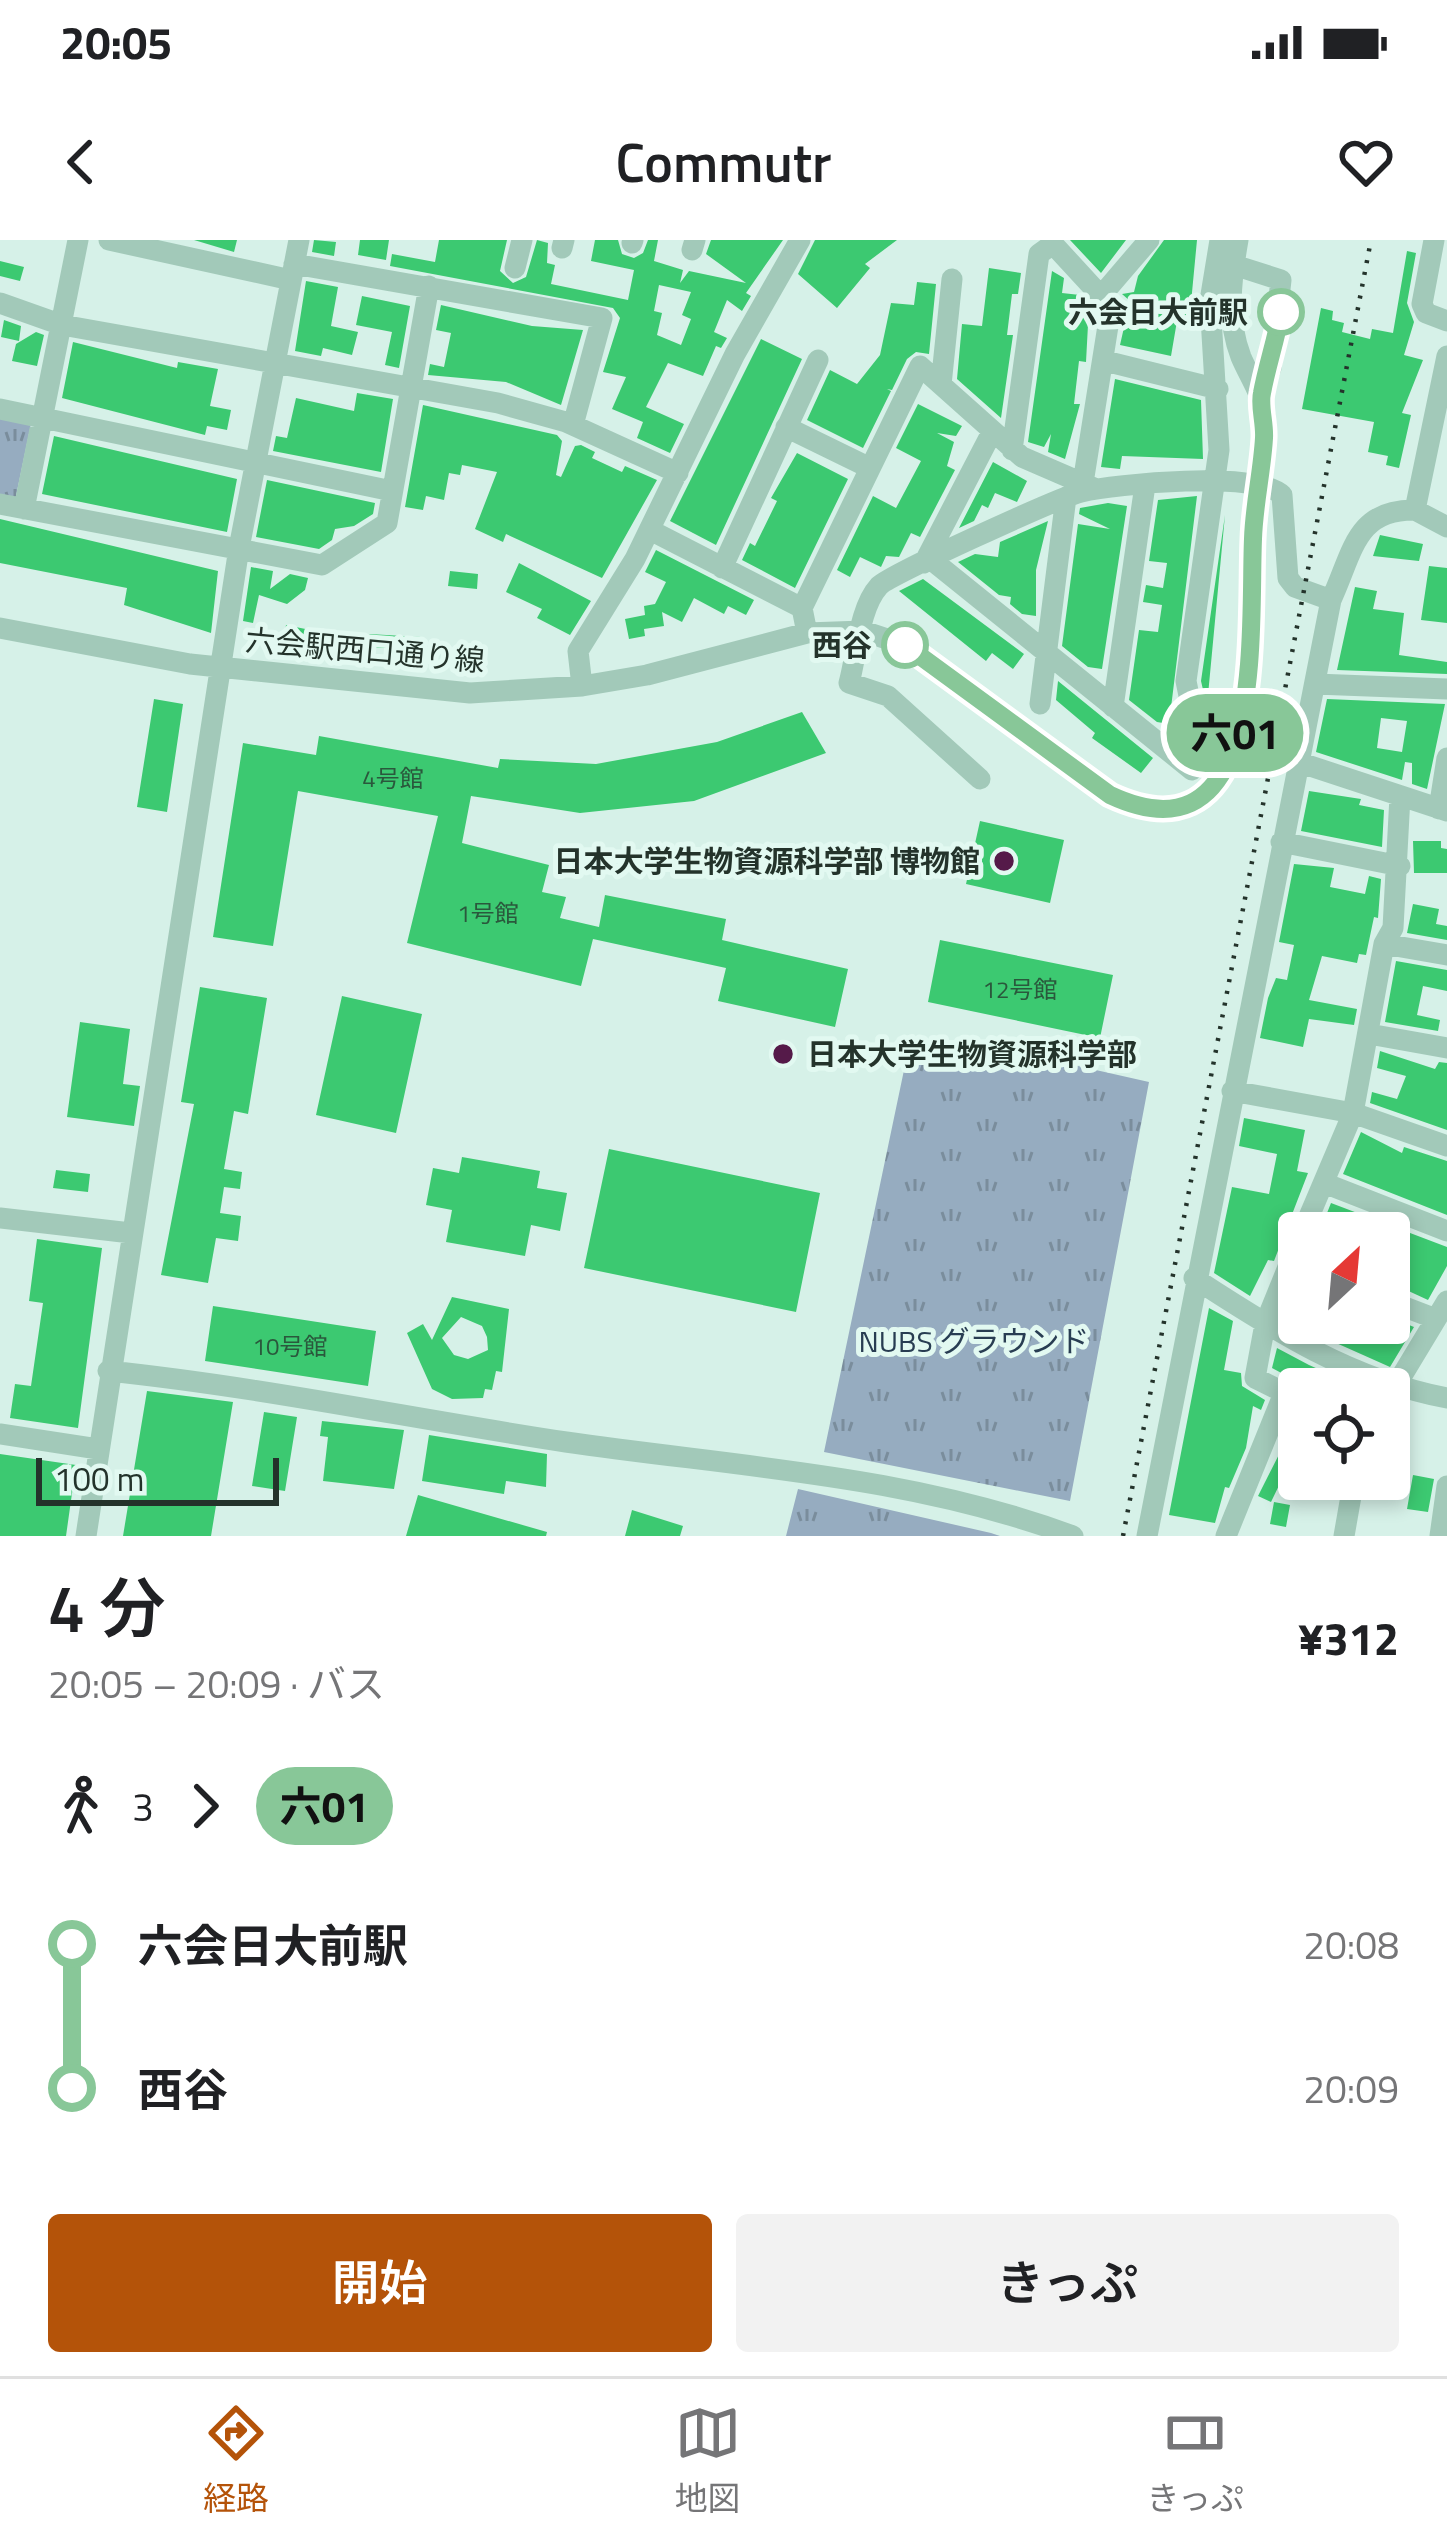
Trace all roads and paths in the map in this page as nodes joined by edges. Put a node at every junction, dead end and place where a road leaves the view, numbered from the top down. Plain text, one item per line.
1 (78, 240) edge
2 (110, 240) edge
3 (299, 240) edge
4 (522, 240) edge
5 (800, 240) edge
6 (1149, 240) edge
7 (1220, 240) edge
8 (1238, 240) edge
9 (1434, 240) edge
10 (1234, 265) junction
11 (515, 268) dead end
12 (292, 272) junction
13 (952, 279) dead end
14 (429, 286) junction
15 (1101, 296) junction
16 (0, 303) edge
17 (1447, 304) edge
18 (1447, 321) edge
19 (62, 325) junction
20 (1447, 356) edge
21 (818, 360) dead end
22 (275, 361) junction
23 (1105, 361) junction
24 (940, 385) junction
25 (411, 387) junction
26 (1218, 389) junction
27 (1260, 397) junction
28 (0, 409) edge
29 (41, 416) junction
30 (573, 425) junction
31 (786, 427) junction
32 (992, 432) junction
33 (1012, 450) junction
34 (256, 461) junction
35 (870, 467) junction
36 (678, 472) junction
37 (1215, 482) junction
38 (1145, 485) junction
39 (1258, 485) junction
40 (392, 490) junction
41 (1082, 490) junction
42 (0, 503) edge
43 (24, 509) junction
44 (1415, 510) junction
45 (1447, 527) edge
46 (650, 530) junction
47 (239, 548) junction
48 (928, 560) junction
49 (722, 568) junction
50 (1330, 600) junction
51 (802, 608) junction
52 (0, 628) edge
53 (863, 631) junction
54 (807, 633) junction
55 (1048, 654) junction
56 (221, 668) junction
57 (1315, 684) junction
58 (583, 686) junction
59 (1447, 689) edge
60 (1040, 704) dead end
61 (1114, 707) junction
62 (1198, 740) dead end
63 (1447, 758) edge
64 (1295, 761) junction
65 (1192, 770) dead end
66 (980, 779) dead end
67 (1400, 796) junction
68 (1443, 810) edge
69 (1280, 842) junction
70 (1400, 866) junction
71 (1384, 944) junction
72 (1447, 956) edge
73 (1369, 1034) junction
74 (1447, 1048) edge
75 (1232, 1091) junction
76 (1353, 1113) junction
77 (1447, 1146) edge
78 (1324, 1183) junction
79 (1312, 1212) edge
80 (0, 1218) edge
81 (1447, 1231) edge
82 (131, 1233) junction
83 (1194, 1278) junction
84 (1278, 1296) edge
85 (1410, 1305) edge
86 (1442, 1310) edge
87 (1264, 1324) junction
88 (1344, 1368) edge
89 (1408, 1368) edge
90 (108, 1371) junction
91 (1278, 1390) edge
92 (1410, 1395) edge
93 (1447, 1398) edge
94 (1278, 1424) edge
95 (0, 1433) edge
96 (98, 1449) junction
97 (1446, 1499) edge
98 (1350, 1500) edge
99 (86, 1536) edge
100 (1073, 1536) edge
101 (1148, 1536) edge
102 (1226, 1536) edge
103 (1344, 1536) edge
104 (1439, 1536) edge

1 - 19 street
2 - 12 street
3 - 12 street
4 - 11 street
5 - 36 street
6 - 15 street
7 - 26 street
8 - 10 street
9 - 18 street
10 - 27 street
10 - 27 street
12 - 14 street
12 - 22 street
13 - 24 street
14 - 25 street
14 - 30 street
15 - 23 street
15 - 33 street
16 - 19 street
17 - 18 street
19 - 22 street
19 - 29 street
20 - 44 street
21 - 31 street
22 - 25 street
22 - 34 street
23 - 26 street
23 - 41 street
24 - 32 street
24 - 35 street
25 - 30 street
25 - 40 street
26 - 37 street
27 - 39 street, 六会駅西口通り線
28 - 29 street
29 - 34 street
29 - 43 street
30 - 36 street
31 - 35 street
31 - 49 street
32 - 33 street
32 - 48 street
33 - 41 street
34 - 40 street
34 - 47 street
35 - 51 street
36 - 46 street
37 - 38 street
37 - 39 street
37 - 62 street
38 - 41 street
38 - 61 street
39 - 50 street
39 - 53 street, 六会駅西口通り線
40 - 47 street
41 - 48 street
41 - 55 street
42 - 43 street
43 - 47 street
44 - 45 street
44 - 50 street
46 - 49 street
46 - 58 street
47 - 56 street
48 - 53 street
48 - 55 street
49 - 51 street
50 - 57 street
51 - 54 street
52 - 56 street, 六会駅西口通り線
53 - 54 street, 六会駅西口通り線
53 - 66 street
54 - 58 street, 六会駅西口通り線
55 - 60 street
55 - 61 street
56 - 58 street, 六会駅西口通り線
56 - 82 street
57 - 59 street
57 - 64 street
61 - 65 street
63 - 68 street
64 - 67 street
64 - 69 street
67 - 68 street
67 - 70 street
69 - 70 street
69 - 75 street
70 - 71 street
71 - 72 street
71 - 73 street
73 - 74 street
73 - 76 street
75 - 76 street
75 - 83 street
76 - 77 street
76 - 78 street
78 - 79 street
78 - 81 street
80 - 82 street
82 - 90 street
83 - 87 street
83 - 101 street
84 - 87 street
85 - 86 street
86 - 89 street
87 - 88 street
87 - 91 street
90 - 96 street
90 - 100 street
92 - 93 street
94 - 102 street
95 - 96 street
96 - 99 street
97 - 104 street
98 - 103 street

